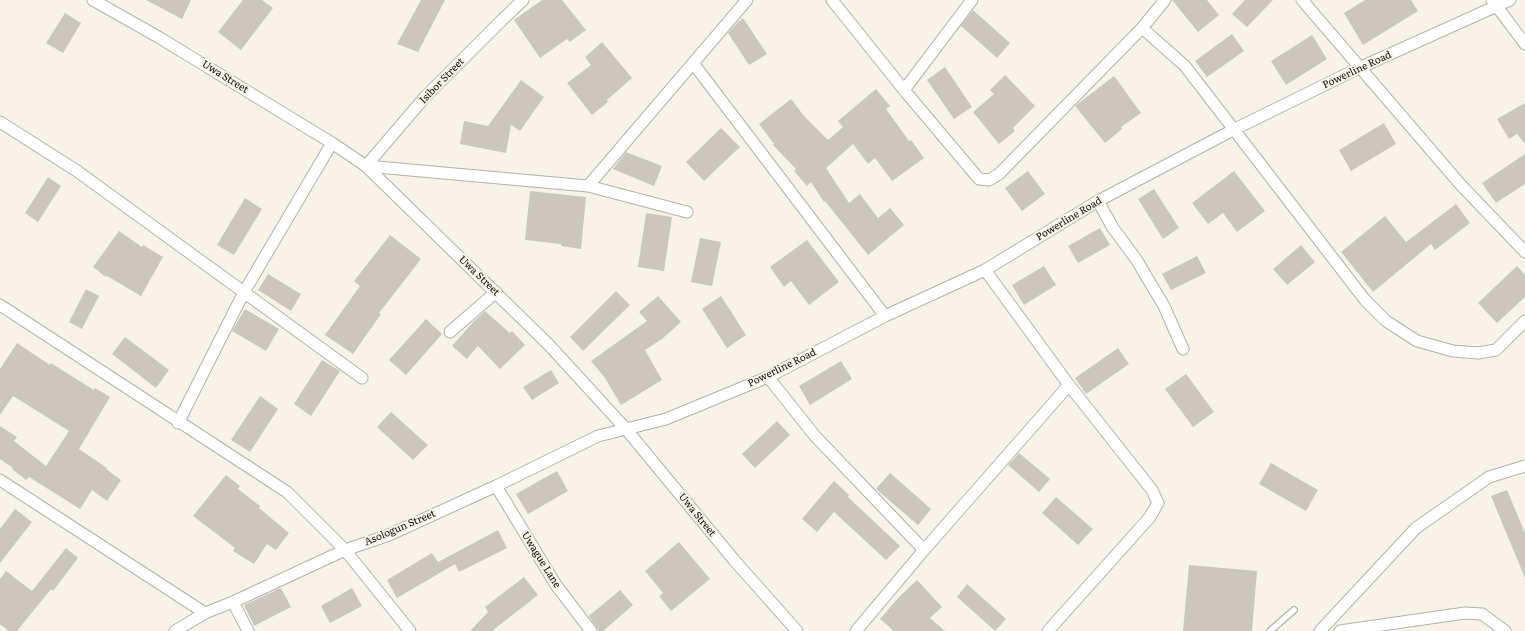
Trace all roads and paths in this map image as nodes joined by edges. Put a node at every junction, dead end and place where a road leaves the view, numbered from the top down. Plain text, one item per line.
1 (92, 0) edge
2 (523, 0) edge
3 (747, 0) edge
4 (832, 0) edge
5 (972, 0) edge
6 (1165, 0) edge
7 (1302, 0) edge
8 (1510, 0) edge
9 (1494, 3) edge
10 (1142, 28) junction
11 (1525, 44) edge
12 (693, 63) junction
13 (1359, 68) junction
14 (904, 90) junction
15 (0, 122) edge
16 (1234, 130) junction
17 (332, 143) junction
18 (366, 166) junction
19 (588, 186) junction
20 (1098, 201) junction
21 (687, 212) dead end
22 (1525, 252) edge
23 (985, 270) junction
24 (244, 292) junction
25 (496, 292) junction
26 (0, 305) edge
27 (884, 316) junction
28 (1525, 321) edge
29 (450, 332) dead end
30 (1183, 349) dead end
31 (768, 377) junction
32 (362, 378) dead end
33 (1069, 385) junction
34 (178, 422) junction
35 (626, 429) junction
36 (1525, 466) edge
37 (0, 480) edge
38 (496, 486) junction
39 (345, 550) junction
40 (924, 550) junction
41 (233, 602) junction
42 (1294, 610) dead end
43 (205, 612) junction
44 (175, 631) edge
45 (248, 631) edge
46 (410, 631) edge
47 (591, 631) edge
48 (797, 631) edge
49 (856, 631) edge
50 (1048, 631) edge
51 (1270, 631) edge
52 (1320, 631) edge
53 (1340, 631) edge
54 (1505, 631) edge

1 - 17 street, Uwa Street
2 - 18 street, Isibor Street
3 - 12 street
4 - 14 street
5 - 14 street
6 - 10 street
7 - 13 street
8 - 9 street, Powerline Road
9 - 11 street
9 - 13 street, Powerline Road
10 - 14 street
10 - 16 street
12 - 19 street
12 - 27 street
13 - 16 street, Powerline Road
13 - 22 street
15 - 24 street
16 - 20 street, Powerline Road
16 - 28 street
17 - 18 street, Uwa Street
17 - 24 street
18 - 19 street
18 - 25 street, Uwa Street
19 - 21 street
20 - 23 street, Powerline Road
20 - 30 street
23 - 27 street, Powerline Road
23 - 33 street
24 - 32 street
24 - 34 street
25 - 29 street
25 - 35 street, Uwa Street
26 - 34 street
27 - 31 street, Powerline Road
31 - 35 street, Powerline Road
31 - 40 street
33 - 40 street
33 - 50 street
34 - 39 street
35 - 38 street, Asologun Street
35 - 48 street, Uwa Street
36 - 52 street
37 - 43 street
38 - 39 street, Asologun Street
38 - 47 street, Uwague Lane
39 - 41 street, Asologun Street
39 - 46 street
40 - 49 street
41 - 43 street, Asologun Street
41 - 45 street
42 - 51 lane
43 - 44 street, Asologun Street
53 - 54 street

